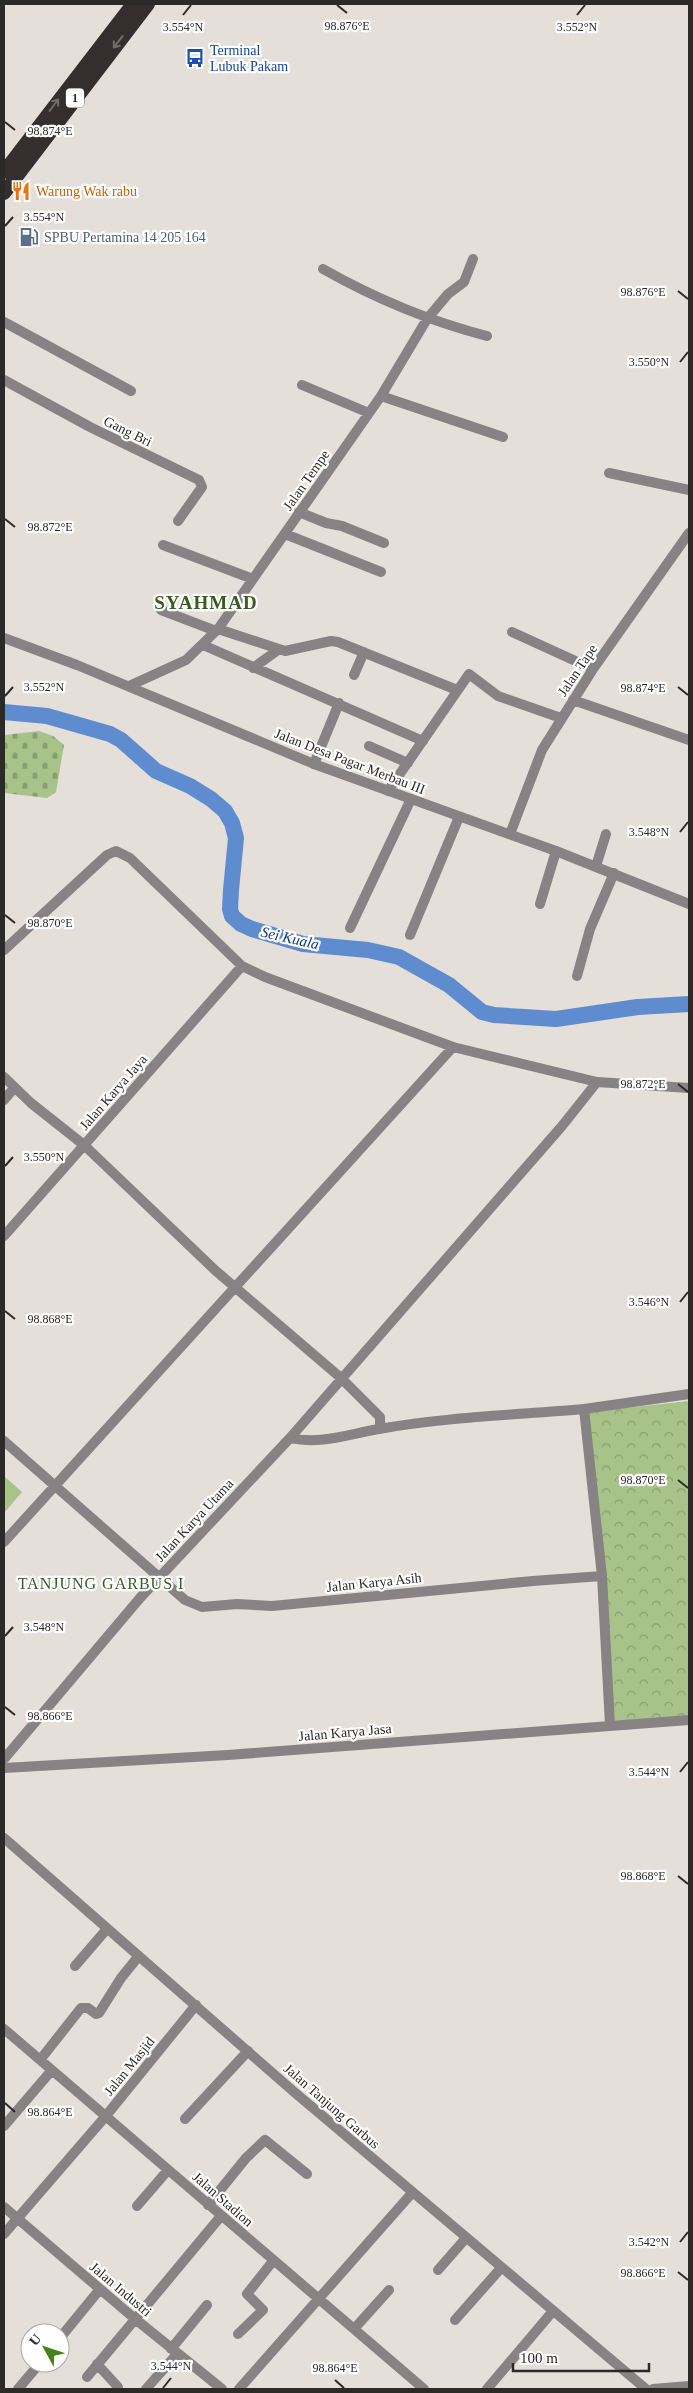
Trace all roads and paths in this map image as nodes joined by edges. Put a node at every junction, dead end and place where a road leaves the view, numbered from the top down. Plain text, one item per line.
1 (133, 4) edge
2 (148, 4) edge
3 (85, 74) junction
4 (6, 163) edge
5 (4, 193) edge
6 (474, 259) dead end
7 (323, 269) dead end
8 (427, 319) junction
9 (4, 322) edge
10 (487, 336) dead end
11 (4, 380) edge
12 (302, 385) dead end
13 (131, 391) dead end
14 (381, 396) junction
15 (369, 414) junction
16 (503, 438) dead end
17 (609, 473) dead end
18 (689, 490) edge
19 (299, 512) junction
20 (178, 521) dead end
21 (285, 534) junction
22 (689, 534) edge
23 (384, 543) dead end
24 (163, 545) dead end
25 (381, 572) dead end
26 (253, 579) junction
27 (162, 610) dead end
28 (217, 630) junction
29 (512, 632) dead end
30 (4, 638) edge
31 (204, 645) junction
32 (278, 649) junction
33 (364, 652) junction
34 (247, 664) junction
35 (593, 669) junction
36 (354, 675) dead end
37 (132, 687) junction
38 (457, 690) junction
39 (573, 700) junction
40 (339, 703) junction
41 (561, 718) junction
42 (422, 740) junction
43 (689, 740) edge
44 (369, 746) dead end
45 (408, 762) junction
46 (314, 764) junction
47 (388, 791) junction
48 (411, 799) junction
49 (459, 817) junction
50 (510, 834) junction
51 (606, 834) dead end
52 (556, 851) junction
53 (596, 866) junction
54 (614, 873) junction
55 (540, 904) dead end
56 (689, 904) edge
57 (350, 928) dead end
58 (410, 935) dead end
59 (4, 950) edge
60 (242, 966) junction
61 (577, 976) dead end
62 (453, 1048) junction
63 (4, 1078) edge
64 (597, 1082) junction
65 (14, 1088) junction
66 (689, 1088) edge
67 (4, 1100) edge
68 (84, 1146) junction
69 (4, 1236) edge
70 (234, 1287) junction
71 (341, 1378) junction
72 (689, 1394) edge
73 (584, 1409) junction
74 (380, 1429) junction
75 (290, 1438) junction
76 (4, 1441) edge
77 (54, 1486) junction
78 (4, 1542) edge
79 (602, 1576) junction
80 (160, 1577) junction
81 (689, 1720) edge
82 (610, 1725) junction
83 (4, 1759) edge
84 (4, 1768) edge
85 (4, 1838) edge
86 (106, 1930) junction
87 (138, 1957) junction
88 (75, 1966) dead end
89 (196, 2005) junction
90 (4, 2029) edge
91 (248, 2051) junction
92 (40, 2060) junction
93 (52, 2070) junction
94 (105, 2117) junction
95 (185, 2120) dead end
96 (4, 2126) edge
97 (168, 2170) junction
98 (307, 2174) dead end
99 (412, 2193) junction
100 (208, 2205) junction
101 (137, 2206) dead end
102 (4, 2207) edge
103 (221, 2216) junction
104 (17, 2219) junction
105 (4, 2234) edge
106 (466, 2238) junction
107 (274, 2261) junction
108 (501, 2268) junction
109 (438, 2270) dead end
110 (100, 2289) junction
111 (389, 2290) dead end
112 (319, 2299) junction
113 (207, 2305) dead end
114 (553, 2311) junction
115 (134, 2318) junction
116 (455, 2320) dead end
117 (70, 2326) edge
118 (354, 2329) junction
119 (238, 2334) dead end
120 (174, 2351) junction
121 (97, 2364) junction
122 (32, 2373) edge
123 (87, 2377) dead end
124 (689, 2386) edge
125 (118, 2387) dead end
126 (18, 2389) edge
127 (146, 2389) edge
128 (222, 2389) edge
129 (239, 2389) edge
130 (424, 2389) edge
131 (487, 2389) edge
132 (646, 2389) edge
133 (654, 2389) edge

1 - 3 highway, 1
2 -> 3 highway, 1
4 -> 3 highway, 1
3 - 5 highway, 1
6 - 8 street, Jalan Tempe
7 - 8 street
8 - 10 street
8 - 14 street, Jalan Tempe
9 - 13 street
11 - 20 street, Gang Bri
12 - 15 street
14 - 15 street, Jalan Tempe
14 - 16 street
15 - 19 street, Jalan Tempe
17 - 18 street
19 - 21 street, Jalan Tempe
19 - 23 street
21 - 25 street
21 - 26 street, Jalan Tempe
22 - 35 street, Jalan Tape
24 - 26 street
26 - 28 street, Jalan Tempe
27 - 28 street
28 - 31 street, Jalan Tempe
28 - 32 street
29 - 35 street
30 - 37 street, Jalan Desa Pagar Merbau III
31 - 34 street
31 - 37 street, Jalan Tempe
32 - 33 street
32 - 34 street
33 - 36 street
33 - 38 street
34 - 40 street
35 - 39 street, Jalan Tape
37 - 46 street, Jalan Desa Pagar Merbau III
38 - 41 street
38 - 42 street
39 - 41 street, Jalan Tape
39 - 43 street
40 - 42 street
40 - 46 street
41 - 50 street, Jalan Tape
42 - 45 street
44 - 45 street
45 - 47 street
46 - 47 street, Jalan Desa Pagar Merbau III
47 - 48 street, Jalan Desa Pagar Merbau III
48 - 49 street, Jalan Desa Pagar Merbau III
48 - 57 street
49 - 50 street, Jalan Desa Pagar Merbau III
49 - 58 street
50 - 52 street, Jalan Desa Pagar Merbau III
51 - 53 street
52 - 53 street, Jalan Desa Pagar Merbau III
52 - 55 street
53 - 54 street, Jalan Desa Pagar Merbau III
54 - 56 street, Jalan Desa Pagar Merbau III
54 - 61 street
59 - 60 street
60 - 62 street
60 - 68 street, Jalan Karya Jaya
62 - 64 street
62 - 70 street
63 - 65 street
64 - 66 street
64 - 71 street, Jalan Karya Utama
65 - 67 street
65 - 68 street
68 - 69 street, Jalan Karya Jaya
68 - 70 street
70 - 71 street
70 - 77 street
71 - 74 street
71 - 75 street, Jalan Karya Utama
72 - 73 street
73 - 74 street
73 - 79 street
74 - 75 street
75 - 80 street, Jalan Karya Utama
76 - 77 street, Jalan Karya Asih
77 - 78 street
77 - 80 street, Jalan Karya Asih
79 - 80 street, Jalan Karya Asih
79 - 82 street
80 - 83 street, Jalan Karya Utama
81 - 82 street, Jalan Karya Jasa
82 - 84 street, Jalan Karya Jasa
85 - 86 street, Jalan Tanjung Garbus
86 - 87 street, Jalan Tanjung Garbus
86 - 88 street
87 - 89 street, Jalan Tanjung Garbus
87 - 92 street
89 - 91 street, Jalan Tanjung Garbus
89 - 94 street, Jalan Masjid
90 - 92 street, Jalan Stadion
91 - 95 street
91 - 99 street, Jalan Tanjung Garbus
92 - 93 street, Jalan Stadion
93 - 94 street, Jalan Stadion
93 - 96 street
94 - 97 street, Jalan Stadion
94 - 104 street, Jalan Masjid
97 - 100 street, Jalan Stadion
97 - 101 street
98 - 100 street
99 - 106 street, Jalan Tanjung Garbus
99 - 112 street
100 - 103 street, Jalan Stadion
102 - 104 street, Jalan Industri
103 - 107 street, Jalan Stadion
103 - 115 street
104 - 105 street, Jalan Masjid
104 - 110 street, Jalan Industri
106 - 108 street, Jalan Tanjung Garbus
106 - 109 street
107 - 112 street, Jalan Stadion
107 - 119 street
108 - 114 street, Jalan Tanjung Garbus
108 - 116 street
110 - 115 street, Jalan Industri
110 - 117 street
111 - 118 street
112 - 118 street, Jalan Stadion
112 - 129 street
113 - 120 street
114 - 131 street
114 - 132 street, Jalan Tanjung Garbus
115 - 120 street, Jalan Industri
115 - 121 street
118 - 130 street, Jalan Stadion
120 - 127 street
120 - 128 street, Jalan Industri
121 - 123 street
121 - 125 street
122 - 126 street
124 - 133 street

